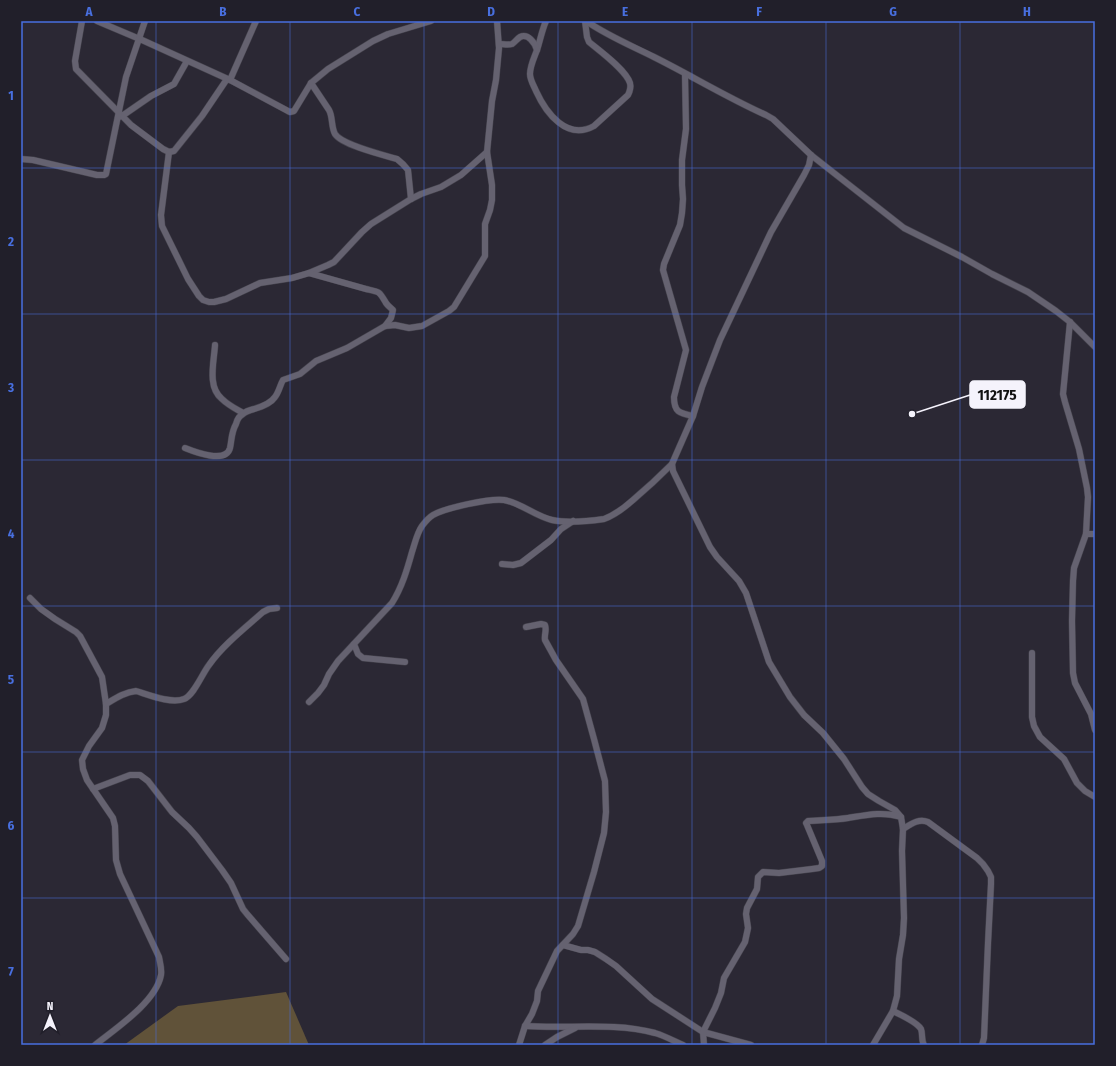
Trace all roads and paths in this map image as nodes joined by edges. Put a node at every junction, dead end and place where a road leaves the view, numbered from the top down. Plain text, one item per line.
1 (81, 21) edge
2 (97, 21) edge
3 (145, 21) edge
4 (256, 21) edge
5 (431, 21) edge
6 (497, 21) edge
7 (546, 21) edge
8 (585, 21) edge
9 (139, 38) junction
10 (499, 44) junction
11 (537, 50) junction
12 (187, 61) junction
13 (685, 74) junction
14 (229, 80) junction
15 (311, 83) junction
16 (119, 115) junction
17 (169, 152) junction
18 (487, 152) junction
19 (811, 155) junction
20 (21, 159) edge
21 (411, 199) junction
22 (309, 273) junction
23 (1070, 322) junction
24 (385, 326) junction
25 (215, 345) dead end
26 (1095, 347) edge
27 (243, 413) junction
28 (693, 416) junction
29 (185, 448) dead end
30 (672, 464) junction
31 (1088, 497) junction
32 (1095, 497) edge
33 (575, 521) junction
34 (1086, 534) junction
35 (1095, 534) edge
36 (502, 564) dead end
37 (30, 598) dead end
38 (278, 608) dead end
39 (526, 627) dead end
40 (354, 644) junction
41 (1032, 652) dead end
42 (405, 662) dead end
43 (309, 702) dead end
44 (106, 704) junction
45 (1095, 730) edge
46 (93, 789) junction
47 (1095, 797) edge
48 (901, 817) junction
49 (903, 829) junction
50 (563, 945) junction
51 (286, 959) dead end
52 (894, 1011) junction
53 (525, 1026) junction
54 (578, 1027) junction
55 (703, 1032) junction
56 (95, 1045) edge
57 (519, 1045) edge
58 (545, 1045) edge
59 (683, 1045) edge
60 (704, 1045) edge
61 (751, 1045) edge
62 (873, 1045) edge
63 (924, 1045) edge
64 (982, 1045) edge

1 - 16 street
2 - 9 street
3 - 9 street
4 - 14 street
5 - 15 street
6 - 10 street
7 - 11 street
8 - 11 street
8 - 13 street
9 - 12 street
9 - 16 street
10 - 11 street
10 - 18 street
12 - 14 street
12 - 16 street
13 - 19 street
13 - 28 street
14 - 15 street
14 - 17 street
15 - 21 street
16 - 17 street
16 - 20 street
17 - 22 street
18 - 21 street
18 - 24 street
19 - 23 street
19 - 28 street
21 - 22 street
22 - 24 street
23 - 26 street
23 - 31 street
24 - 27 street
25 - 27 street
27 - 29 street
28 - 30 street
30 - 33 street
30 - 48 street
31 - 32 street
31 - 34 street
33 - 36 street
33 - 40 street
34 - 35 street
34 - 45 street
37 - 44 street
38 - 44 street
39 - 50 street
40 - 42 street
40 - 43 street
41 - 47 street
44 - 46 street
46 - 51 street
46 - 56 street
48 - 49 street
48 - 55 street
49 - 52 street
49 - 64 street
50 - 53 street
50 - 55 street
52 - 62 street
52 - 63 street
53 - 54 street
53 - 57 street
54 - 58 street
54 - 59 street
55 - 60 street
55 - 61 street

